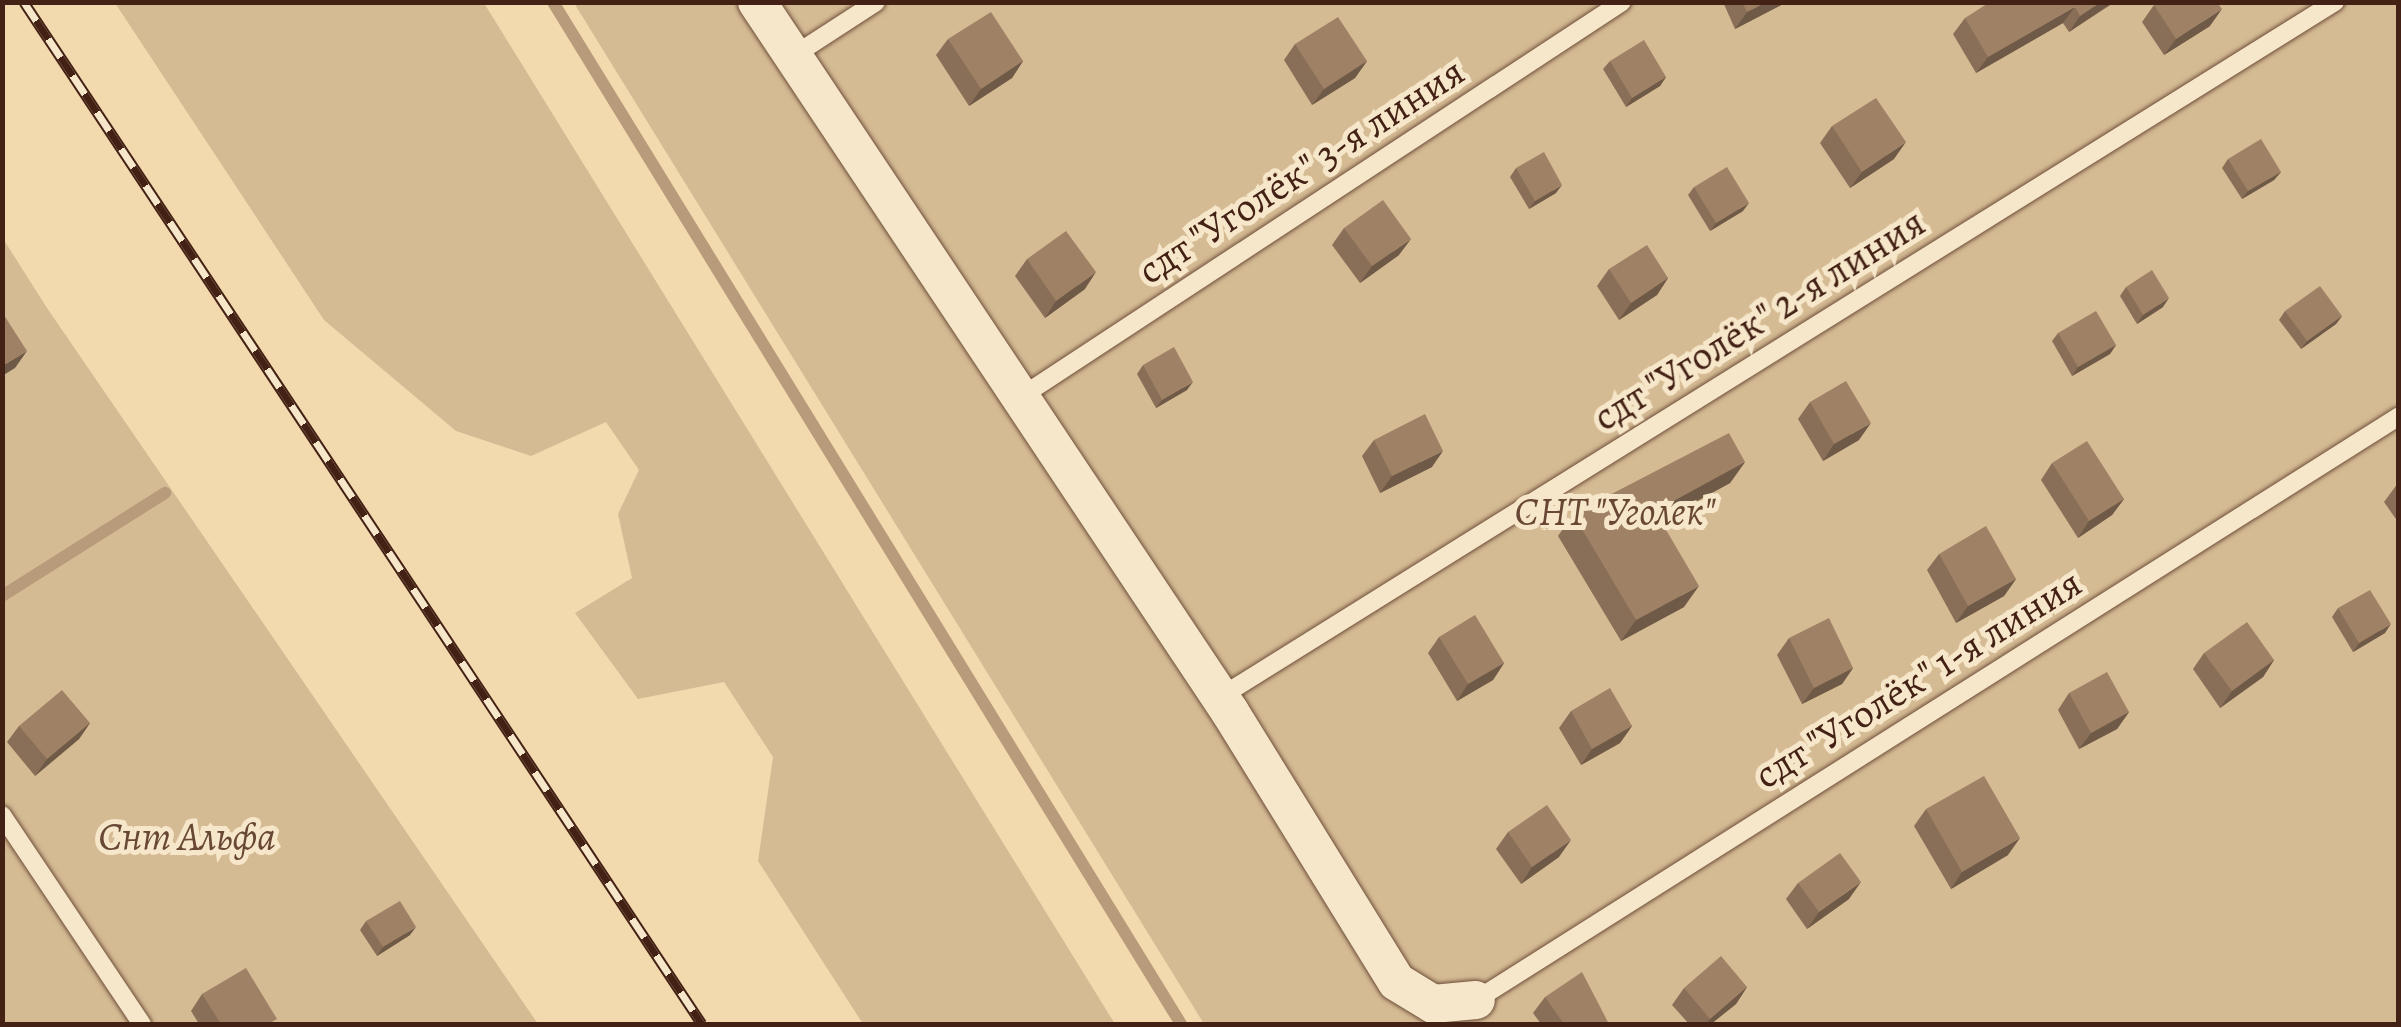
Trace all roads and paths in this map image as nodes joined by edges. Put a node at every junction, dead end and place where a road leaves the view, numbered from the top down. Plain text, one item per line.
1 (757, 2) edge
2 (876, 2) edge
3 (1622, 2) edge
4 (2335, 2) edge
5 (793, 56) junction
6 (1019, 398) junction
7 (2398, 416) edge
8 (1220, 697) junction
9 (2, 815) edge
10 (1476, 1000) joint
11 (142, 1024) edge

1 - 5 street
2 - 5 lane
3 - 6 lane, сдт "Уголёк" 3-я линия
4 - 8 lane, сдт "Уголёк" 2-я линия
5 - 6 street
6 - 8 street
7 - 10 lane, сдт "Уголёк" 1-я линия
8 - 10 street
9 - 11 lane

